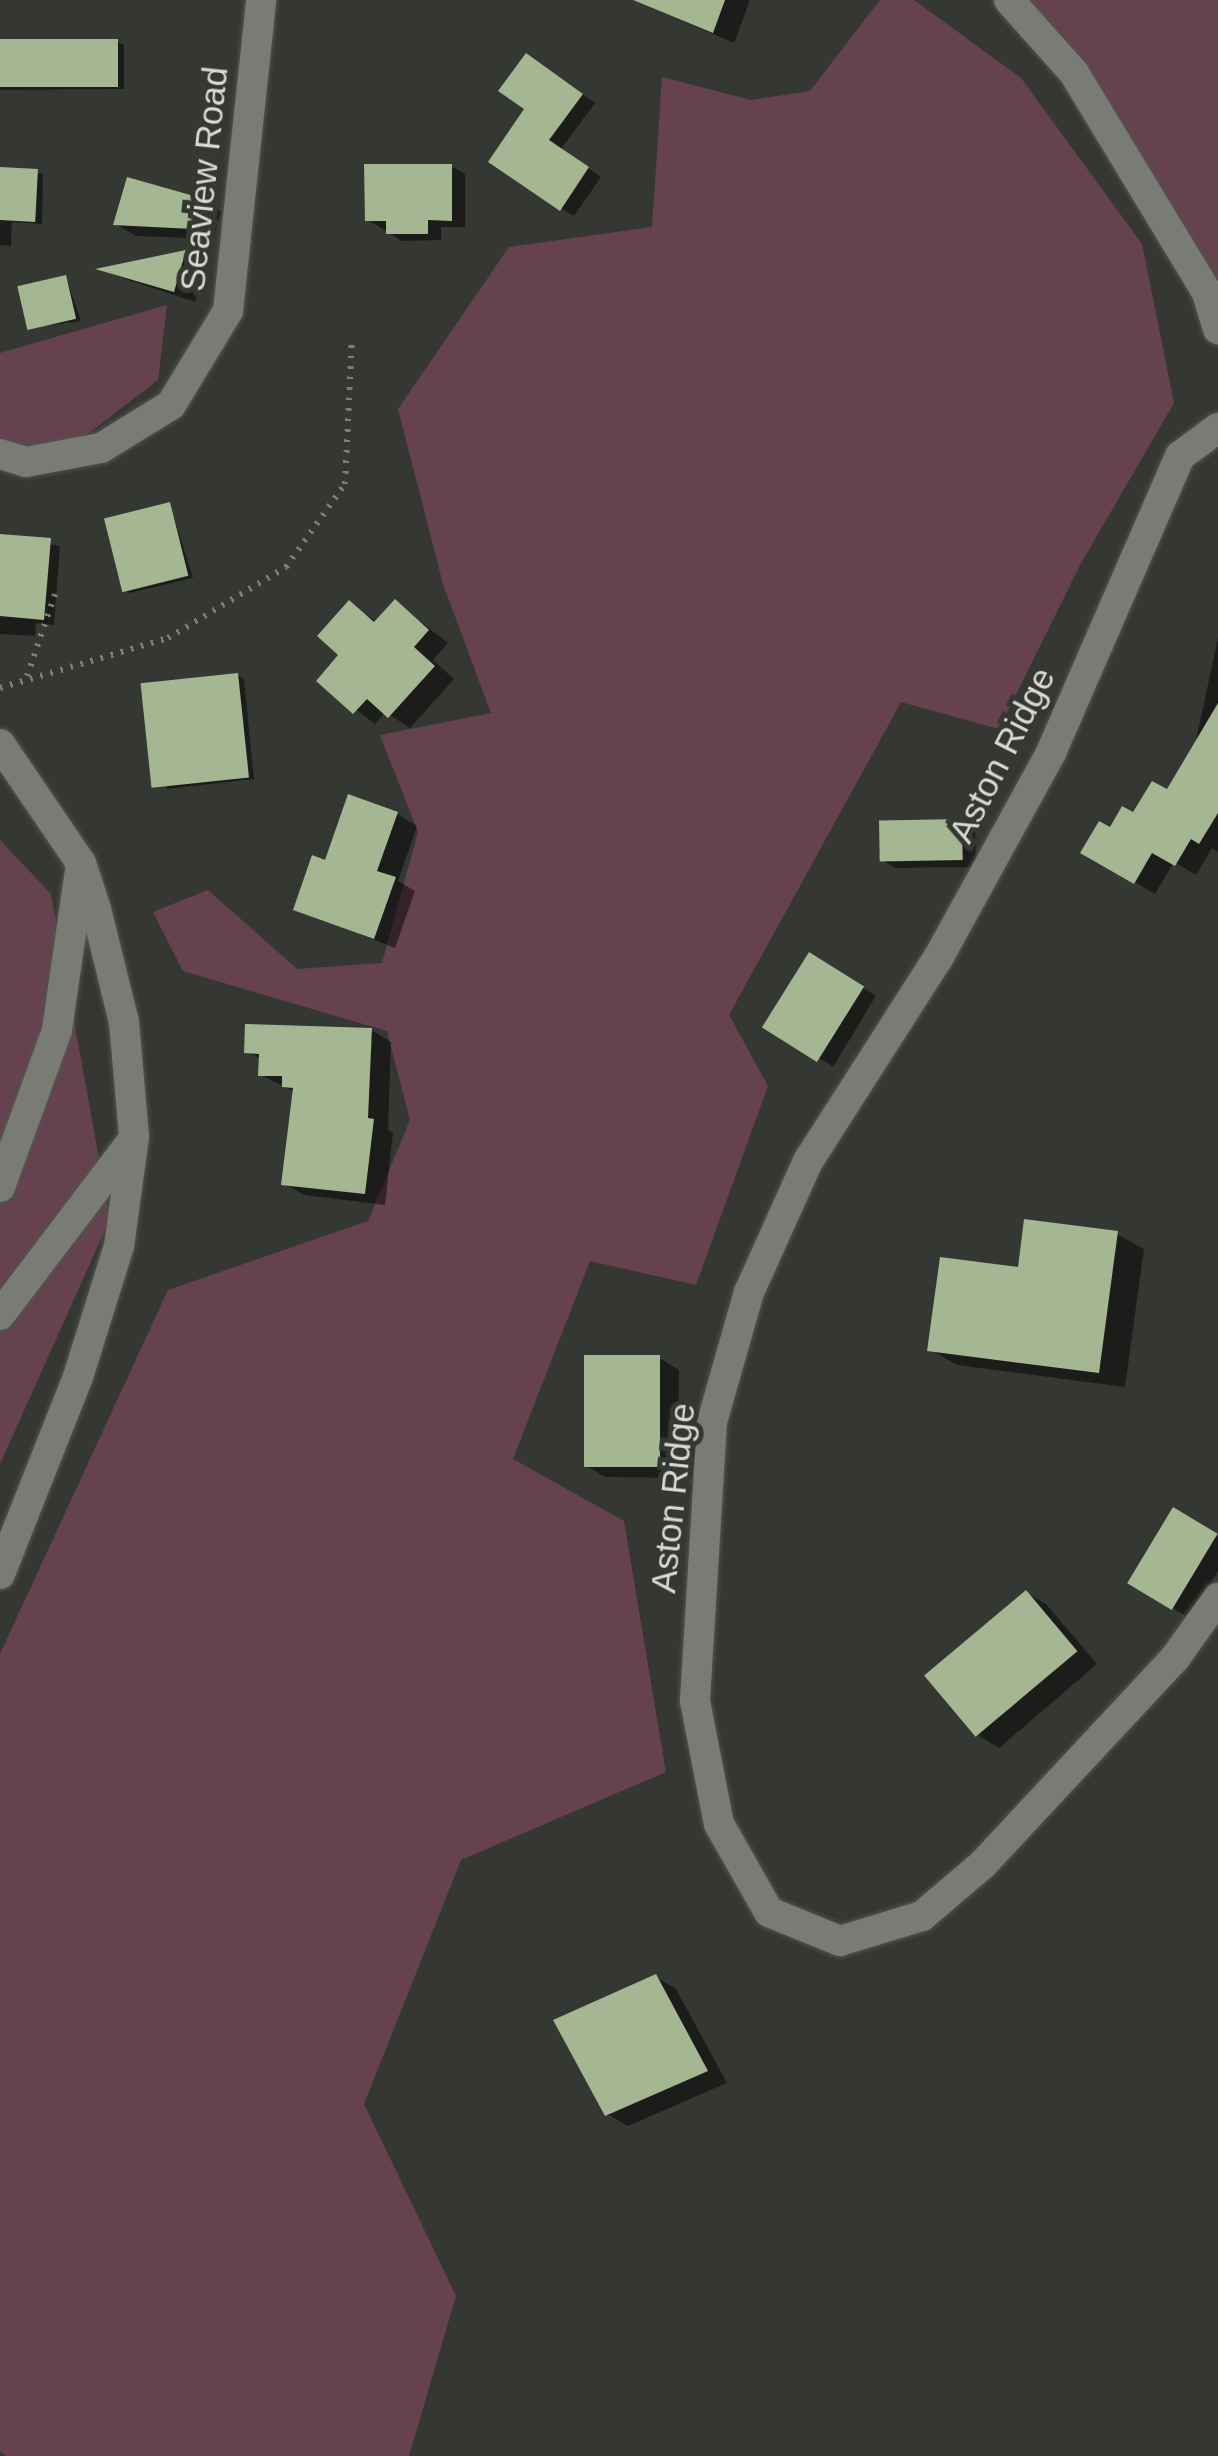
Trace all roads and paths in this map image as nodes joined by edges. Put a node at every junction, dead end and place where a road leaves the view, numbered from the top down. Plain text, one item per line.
1 (261, 0) edge
2 (1010, 0) edge
3 (1218, 330) edge
4 (352, 338) dead end
5 (1218, 428) edge
6 (0, 454) edge
7 (57, 589) dead end
8 (27, 676) junction
9 (0, 688) edge
10 (0, 744) edge
11 (81, 863) junction
12 (134, 1138) junction
13 (0, 1187) edge
14 (0, 1316) edge
15 (0, 1574) edge
16 (1218, 1598) edge

1 - 6 street, Seaview Road
2 - 3 street
4 - 8 path
5 - 16 street, Aston Ridge
7 - 8 path
8 - 9 path
10 - 11 street
11 - 12 street
11 - 13 street
12 - 14 street
12 - 15 street

